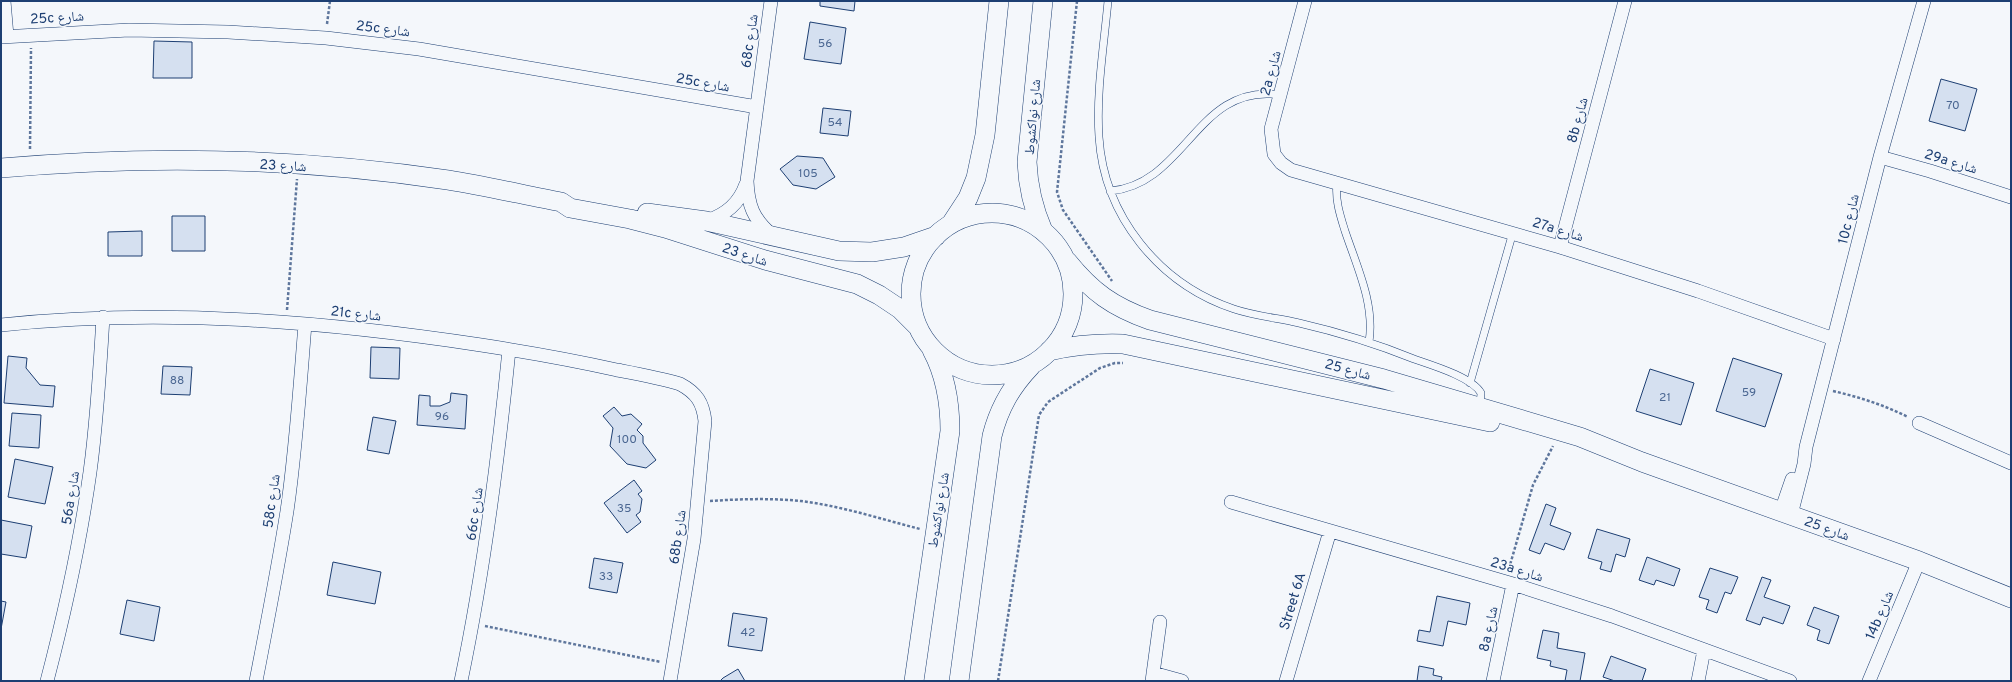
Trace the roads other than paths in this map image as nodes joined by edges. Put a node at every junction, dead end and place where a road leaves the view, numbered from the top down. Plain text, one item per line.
1 (4, 1) edge
2 (771, 1) edge
3 (999, 1) edge
4 (1043, 1) edge
5 (1108, 1) edge
6 (1305, 1) edge
7 (1625, 1) edge
8 (1924, 1) edge
9 (4, 37) edge
10 (1280, 95) junction
11 (757, 108) junction
12 (1274, 154) joint
13 (1880, 157) junction
14 (1, 168) edge
15 (747, 181) junction
16 (1336, 183) junction
17 (1110, 191) junction
18 (2011, 197) edge
19 (562, 202) junction
20 (706, 221) junction
21 (951, 224) junction
22 (1043, 231) junction
23 (1513, 232) junction
24 (936, 236) junction
25 (775, 237) junction
26 (1560, 246) junction
27 (1067, 261) junction
28 (102, 317) junction
29 (305, 324) junction
30 (1, 325) edge
31 (918, 327) junction
32 (1834, 338) junction
33 (1368, 342) junction
34 (928, 343) junction
35 (509, 350) junction
36 (1050, 352) junction
37 (1034, 363) junction
38 (1470, 383) junction
39 (699, 398) joint
40 (1480, 407) junction
41 (1919, 423) road end
42 (2010, 460) edge
43 (1642, 462) junction
44 (1231, 502) dead end
45 (1786, 513) junction
46 (1330, 531) junction
47 (1919, 561) junction
48 (1514, 584) junction
49 (2011, 598) edge
50 (1160, 622) dead end
51 (1704, 650) junction
52 (1153, 677) edge
53 (47, 681) edge
54 (256, 681) edge
55 (461, 681) edge
56 (670, 681) edge
57 (914, 681) edge
58 (959, 681) edge
59 (1182, 681) edge
60 (1286, 681) edge
61 (1493, 681) edge
62 (1698, 681) edge
63 (1790, 681) edge
64 (1869, 681) edge

1 - 9 street
2 - 11 street, 68c شارع
3 - 21 street
4 - 22 street, شارع نواكشوط
5 - 17 lane
6 - 10 street, 2a شارع
7 - 26 street, 8b شارع
8 - 13 street, 10c شارع
9 - 11 street, 25c شارع
10 - 12 street, 2a شارع
10 - 17 lane
11 - 15 street, 68c شارع
12 - 16 street, 27a شارع
13 - 18 street, 29a شارع
13 - 32 street, 10c شارع
14 - 19 street, شارع 23
15 - 20 street, 68c شارع
15 - 25 street, 68c شارع
16 - 23 street, 27a شارع
16 - 33 lane
17 - 33 lane
19 - 20 street, شارع 23
19 - 31 street, شارع 23
20 - 25 street, شارع 23
21 - 22 street
21 - 24 street
22 - 27 street
23 - 26 street, 27a شارع
23 - 38 lane
24 - 25 street, شارع 23
24 - 31 street
26 - 32 street, 27a شارع
27 - 36 street
27 - 40 street, شارع 25
28 - 29 street, 21c شارع
28 - 30 street, 21c شارع
28 - 53 street, 56a شارع
29 - 35 street, 21c شارع
29 - 54 street, 58c شارع
31 - 34 street
32 - 45 street, 10c شارع
33 - 38 lane
34 - 37 street
34 - 57 street, شارع نواكشوط
35 - 39 street, 21c شارع
35 - 55 street, 66c شارع
36 - 37 street
36 - 43 street, شارع 25
37 - 58 street
38 - 40 lane
39 - 56 street, 68b شارع
40 - 43 street, شارع 25
41 - 42 street
43 - 45 street, شارع 25
44 - 46 street, 23a شارع
45 - 47 street, شارع 25
46 - 48 street, 23a شارع
46 - 60 street, Street 6A
47 - 49 street, شارع 25
47 - 64 street, 14b شارع
48 - 51 street, 23a شارع
48 - 61 street, 8a شارع
50 - 52 street
51 - 62 street
51 - 63 street, 23a شارع
52 - 59 street

